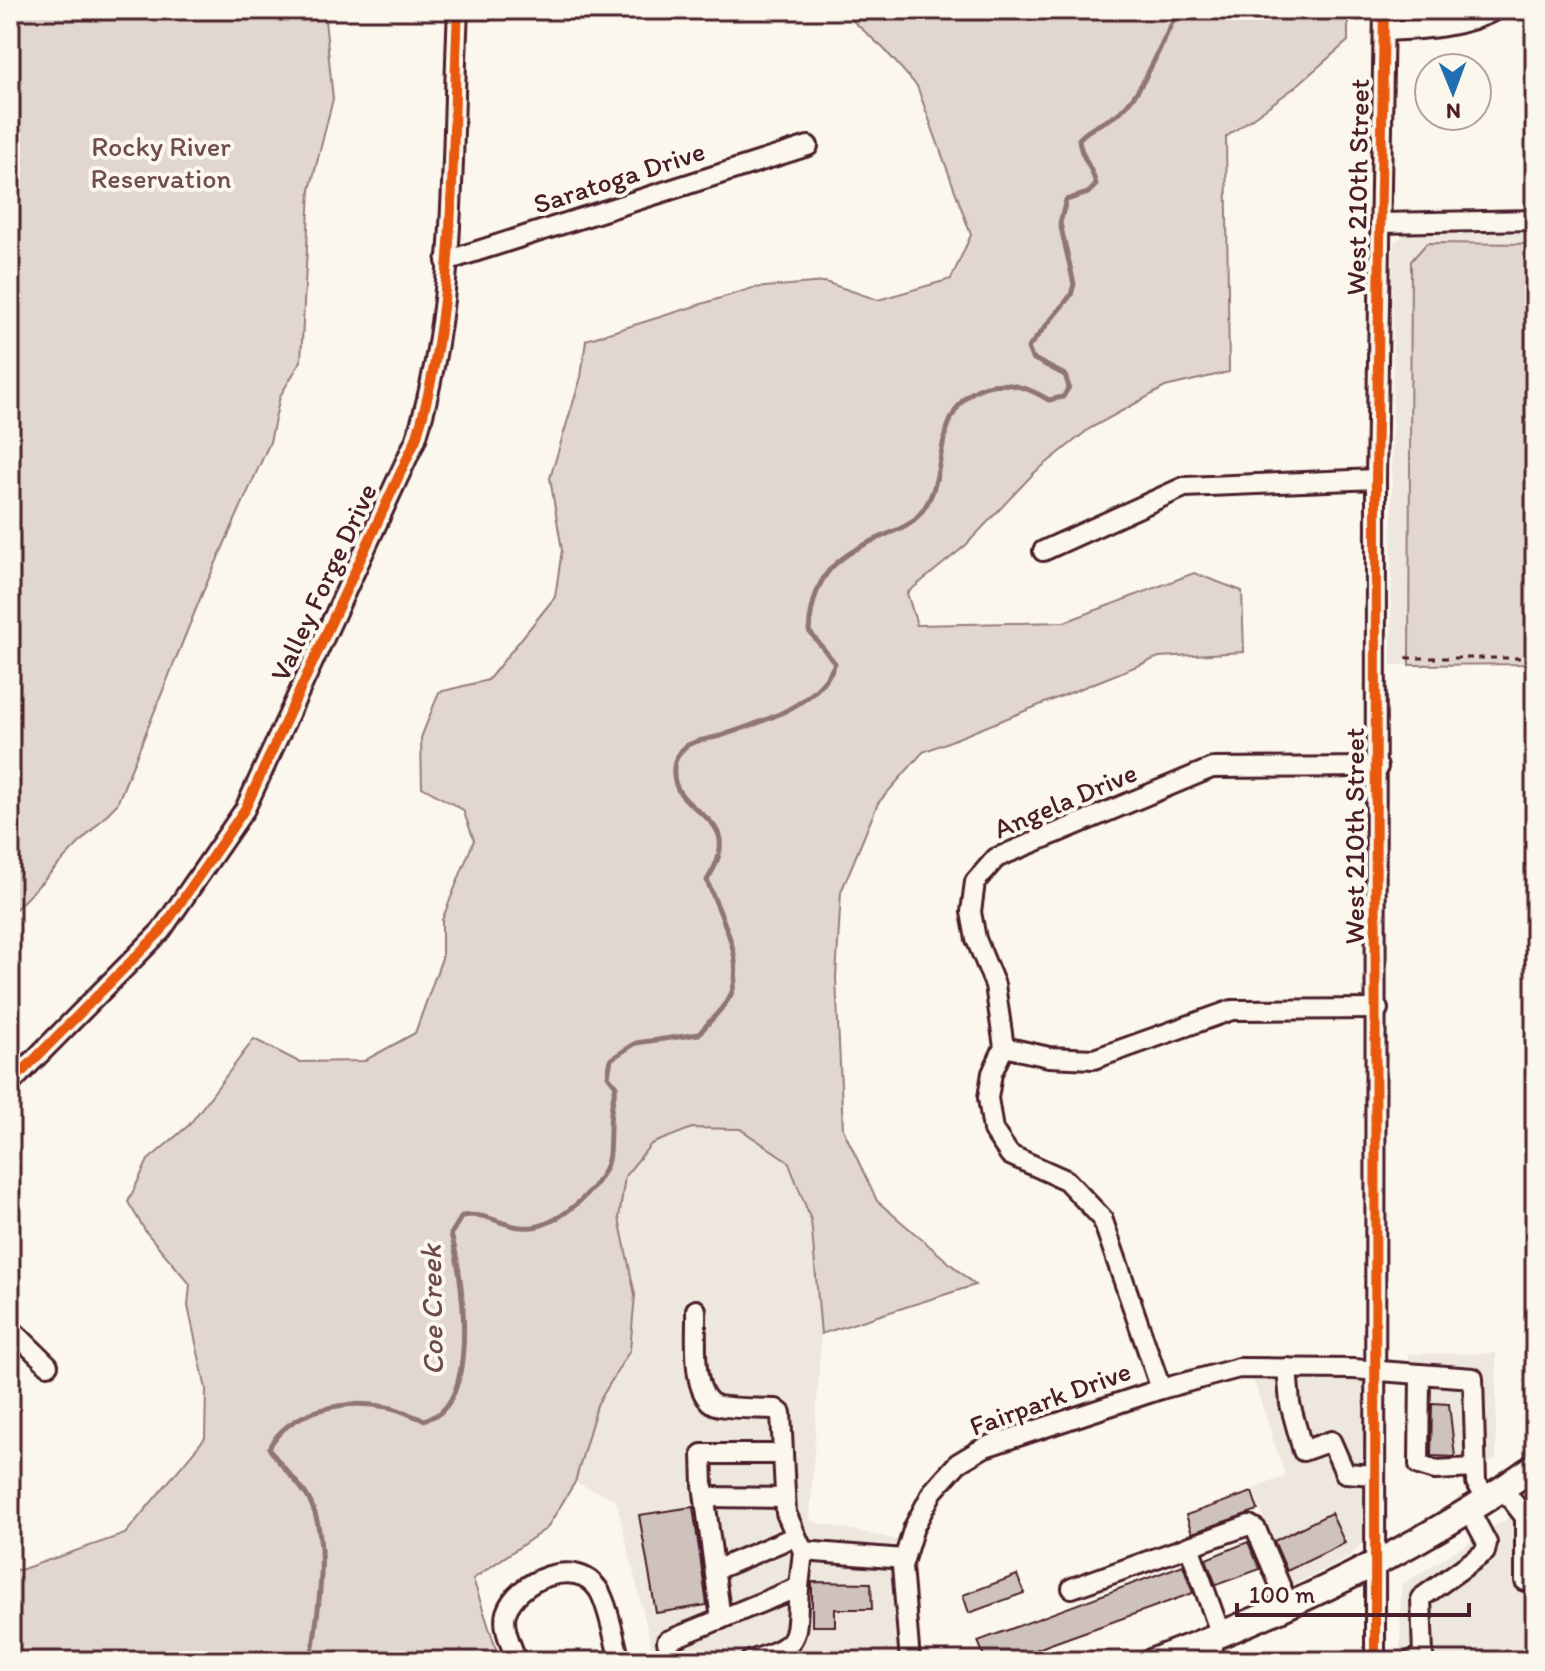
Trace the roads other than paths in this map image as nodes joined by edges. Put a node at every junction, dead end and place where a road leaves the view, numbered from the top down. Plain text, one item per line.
1 (458, 10) edge
2 (1384, 10) edge
3 (1496, 10) edge
4 (1384, 31) junction
5 (808, 146) dead end
6 (1535, 220) edge
7 (1380, 223) junction
8 (446, 261) junction
9 (1376, 479) junction
10 (1043, 551) dead end
11 (1378, 767) junction
12 (1378, 1009) junction
13 (1004, 1047) junction
14 (10, 1084) edge
15 (696, 1310) dead end
16 (10, 1328) edge
17 (48, 1365) dead end
18 (1287, 1368) junction
19 (1374, 1372) junction
20 (1420, 1374) junction
21 (1161, 1389) junction
22 (783, 1454) junction
23 (1535, 1466) edge
24 (1475, 1468) junction
25 (1375, 1475) junction
26 (705, 1497) junction
27 (785, 1498) junction
28 (1487, 1500) junction
29 (800, 1544) junction
30 (1189, 1546) junction
31 (904, 1559) junction
32 (1375, 1566) junction
33 (715, 1570) junction
34 (1535, 1580) edge
35 (799, 1587) junction
36 (1072, 1588) dead end
37 (1288, 1604) junction
38 (721, 1619) junction
39 (1216, 1645) edge
40 (517, 1661) edge
41 (620, 1661) edge
42 (671, 1661) edge
43 (750, 1661) edge
44 (910, 1661) edge
45 (1153, 1661) edge
46 (1375, 1661) edge
47 (1411, 1661) edge

1 - 8 street, Valley Forge Drive
2 - 4 street, West 210th Street
3 - 4 street
4 - 7 street, West 210th Street
5 - 8 street, Saratoga Drive
6 - 7 street
7 - 9 street, West 210th Street
8 - 14 street, Valley Forge Drive
9 - 10 street
9 - 11 street, West 210th Street
11 - 12 street, West 210th Street
11 - 13 street, Angela Drive
12 - 13 street
12 - 19 street, West 210th Street
13 - 21 street, Angela Drive
15 - 22 street
16 - 17 street
18 - 19 street, Fairpark Drive
18 - 21 street, Fairpark Drive
18 - 25 street
19 - 20 street, Fairpark Drive
19 - 25 street, West 210th Street
20 - 24 street, Fairpark Drive
20 - 24 street
21 - 31 street, Fairpark Drive
22 - 26 street
22 - 27 street
23 - 28 main road
24 - 28 street
25 - 32 street, West 210th Street
26 - 27 street
26 - 33 street
27 - 29 street
28 - 32 main road
28 - 34 street
28 - 47 street
29 - 31 street
29 - 33 street
29 - 35 street
30 - 36 street
30 - 37 street
30 - 39 street
31 - 44 street, Fairpark Drive
32 - 37 main road
32 - 46 street, West 210th Street
33 - 38 street
35 - 38 street
35 - 43 street
37 - 39 main road
38 - 42 street
39 - 45 main road
40 - 41 street

